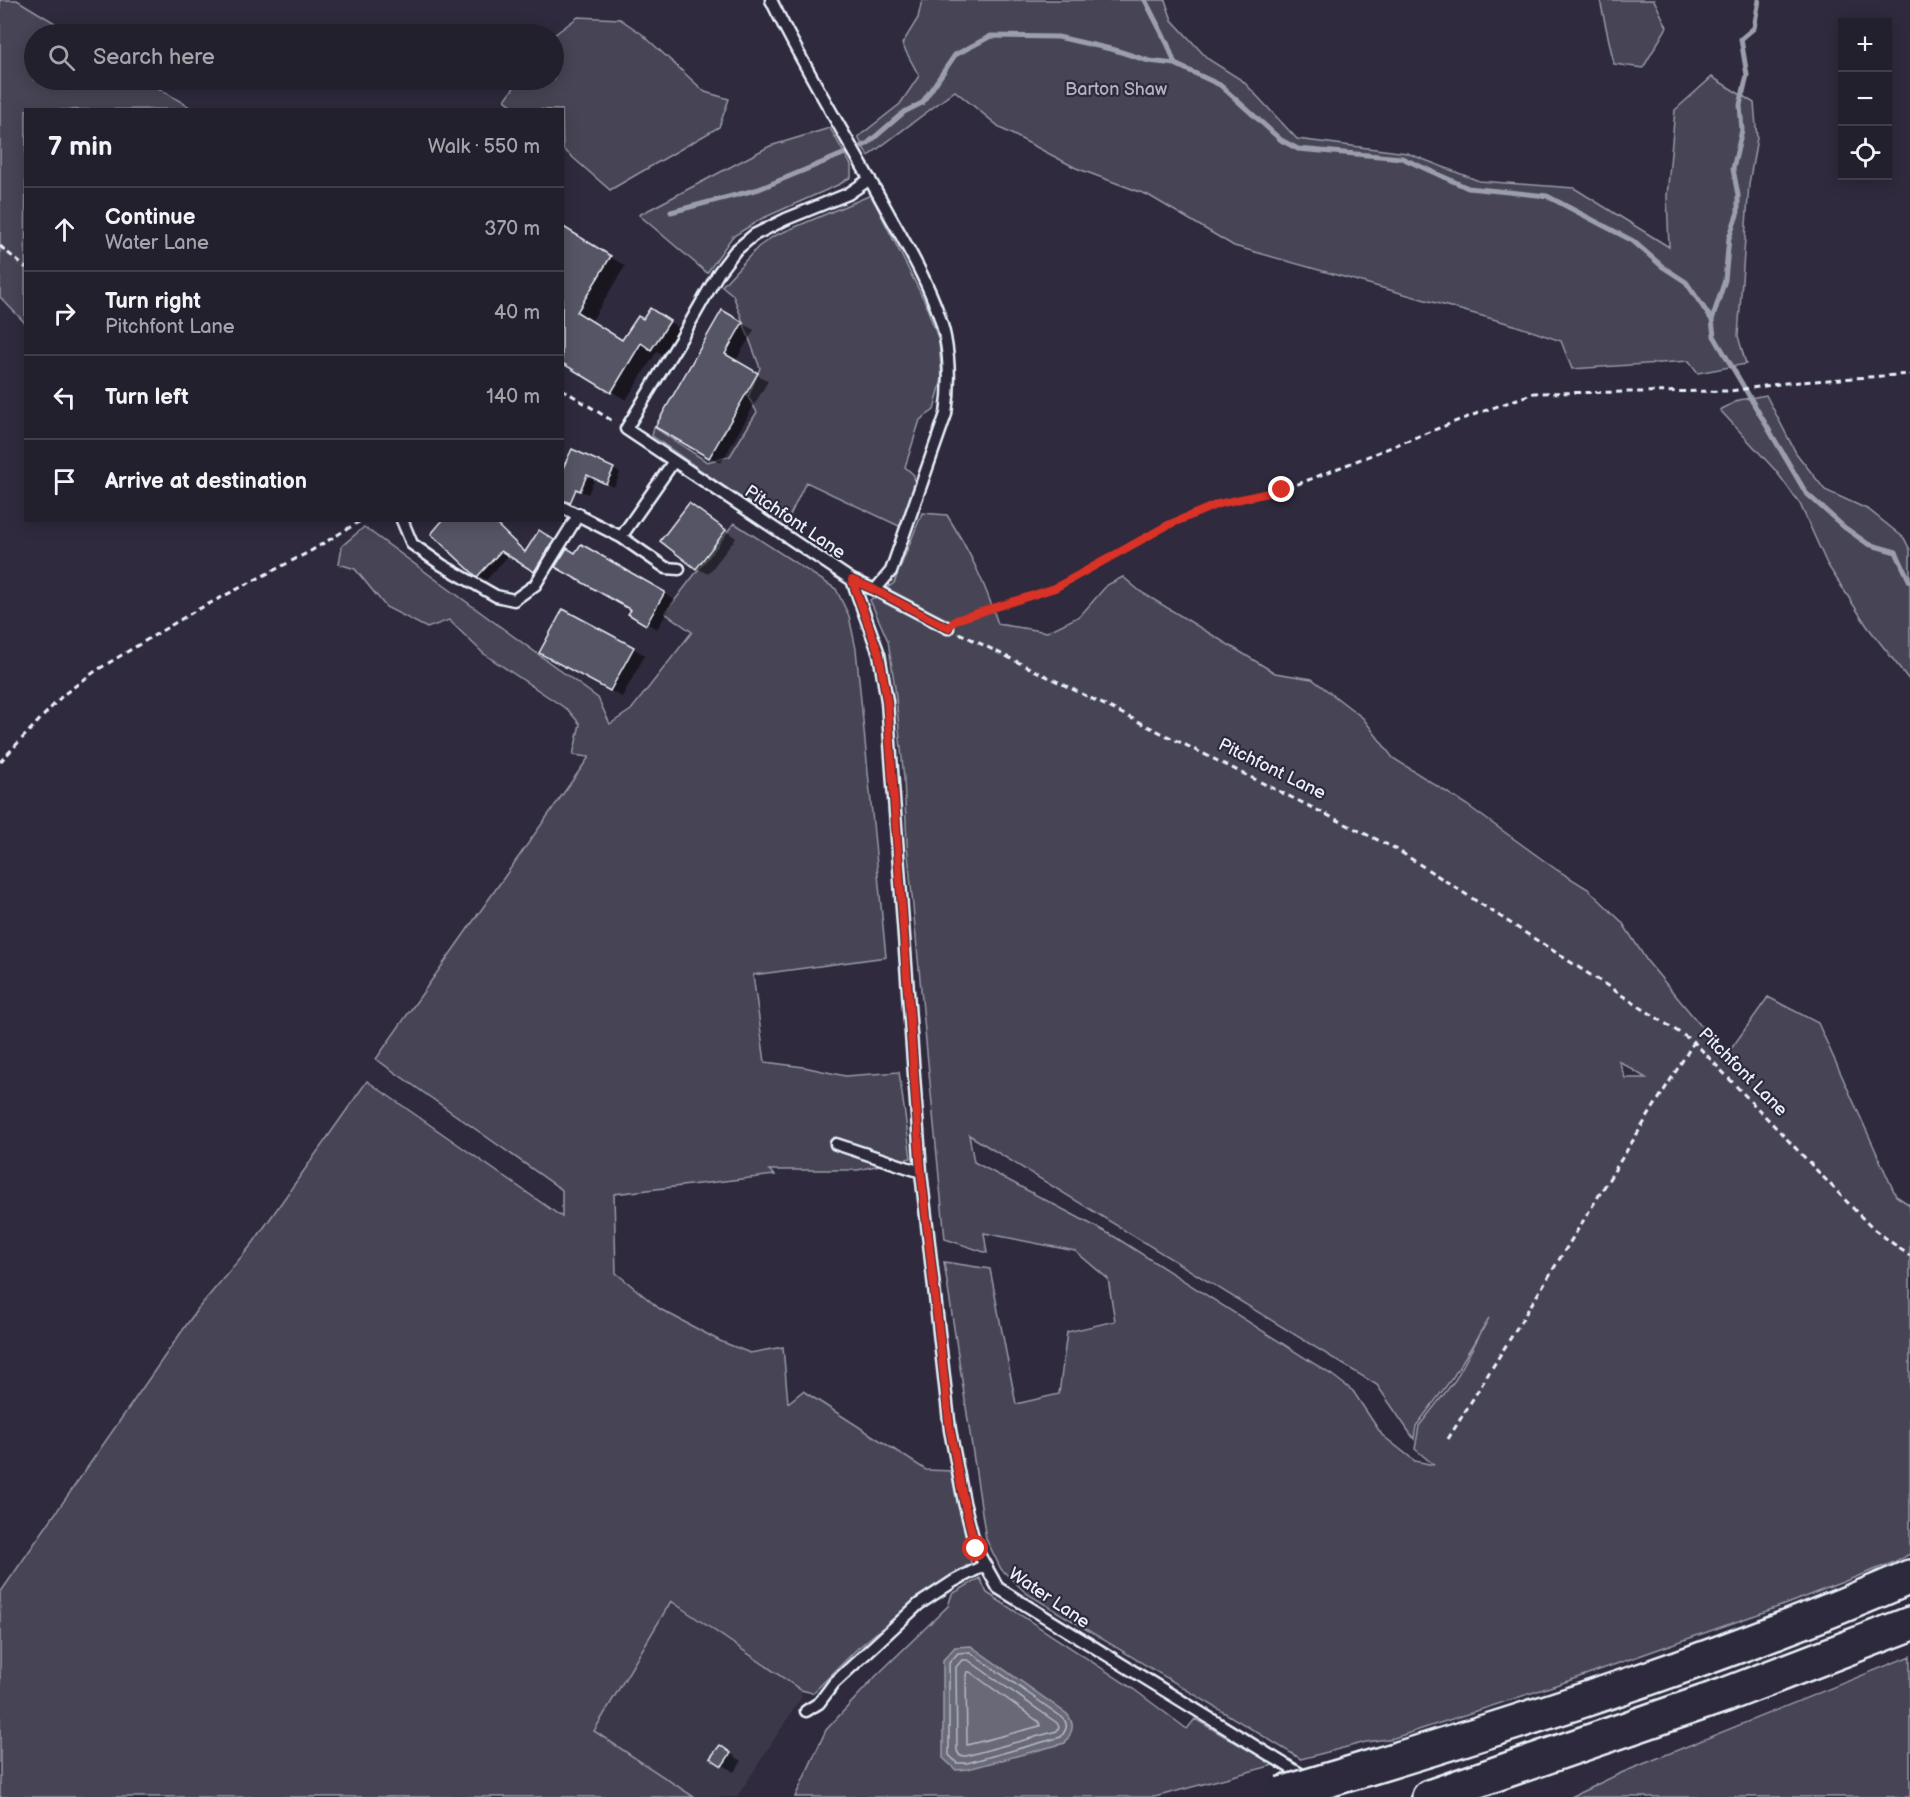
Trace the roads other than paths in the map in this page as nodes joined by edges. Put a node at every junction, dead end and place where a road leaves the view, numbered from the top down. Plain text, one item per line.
1 (771, 0) edge
2 (870, 179) junction
3 (674, 462) junction
4 (564, 508) edge
5 (579, 514) junction
6 (403, 522) edge
7 (621, 537) junction
8 (679, 568) dead end
9 (852, 580) junction
10 (875, 590) junction
11 (948, 628) road end
12 (836, 1144) dead end
13 (921, 1172) junction
14 (985, 1565) junction
15 (1910, 1577) edge
16 (1910, 1624) edge
17 (806, 1711) dead end
18 (1328, 1791) dead end
19 (1276, 1796) edge
20 (1429, 1797) edge

1 - 2 lane
2 - 3 lane, Pitchfont Lane
2 - 10 lane
3 - 7 lane
3 - 9 lane, Pitchfont Lane
4 - 5 lane
5 - 6 lane
5 - 7 lane
7 - 8 lane
9 - 10 lane, Pitchfont Lane
9 - 13 lane, Water Lane
10 - 11 lane, Pitchfont Lane
12 - 13 lane
13 - 14 lane, Water Lane
14 - 17 lane
14 - 18 lane, Water Lane
15 - 19 highway, bridge
16 - 20 highway

